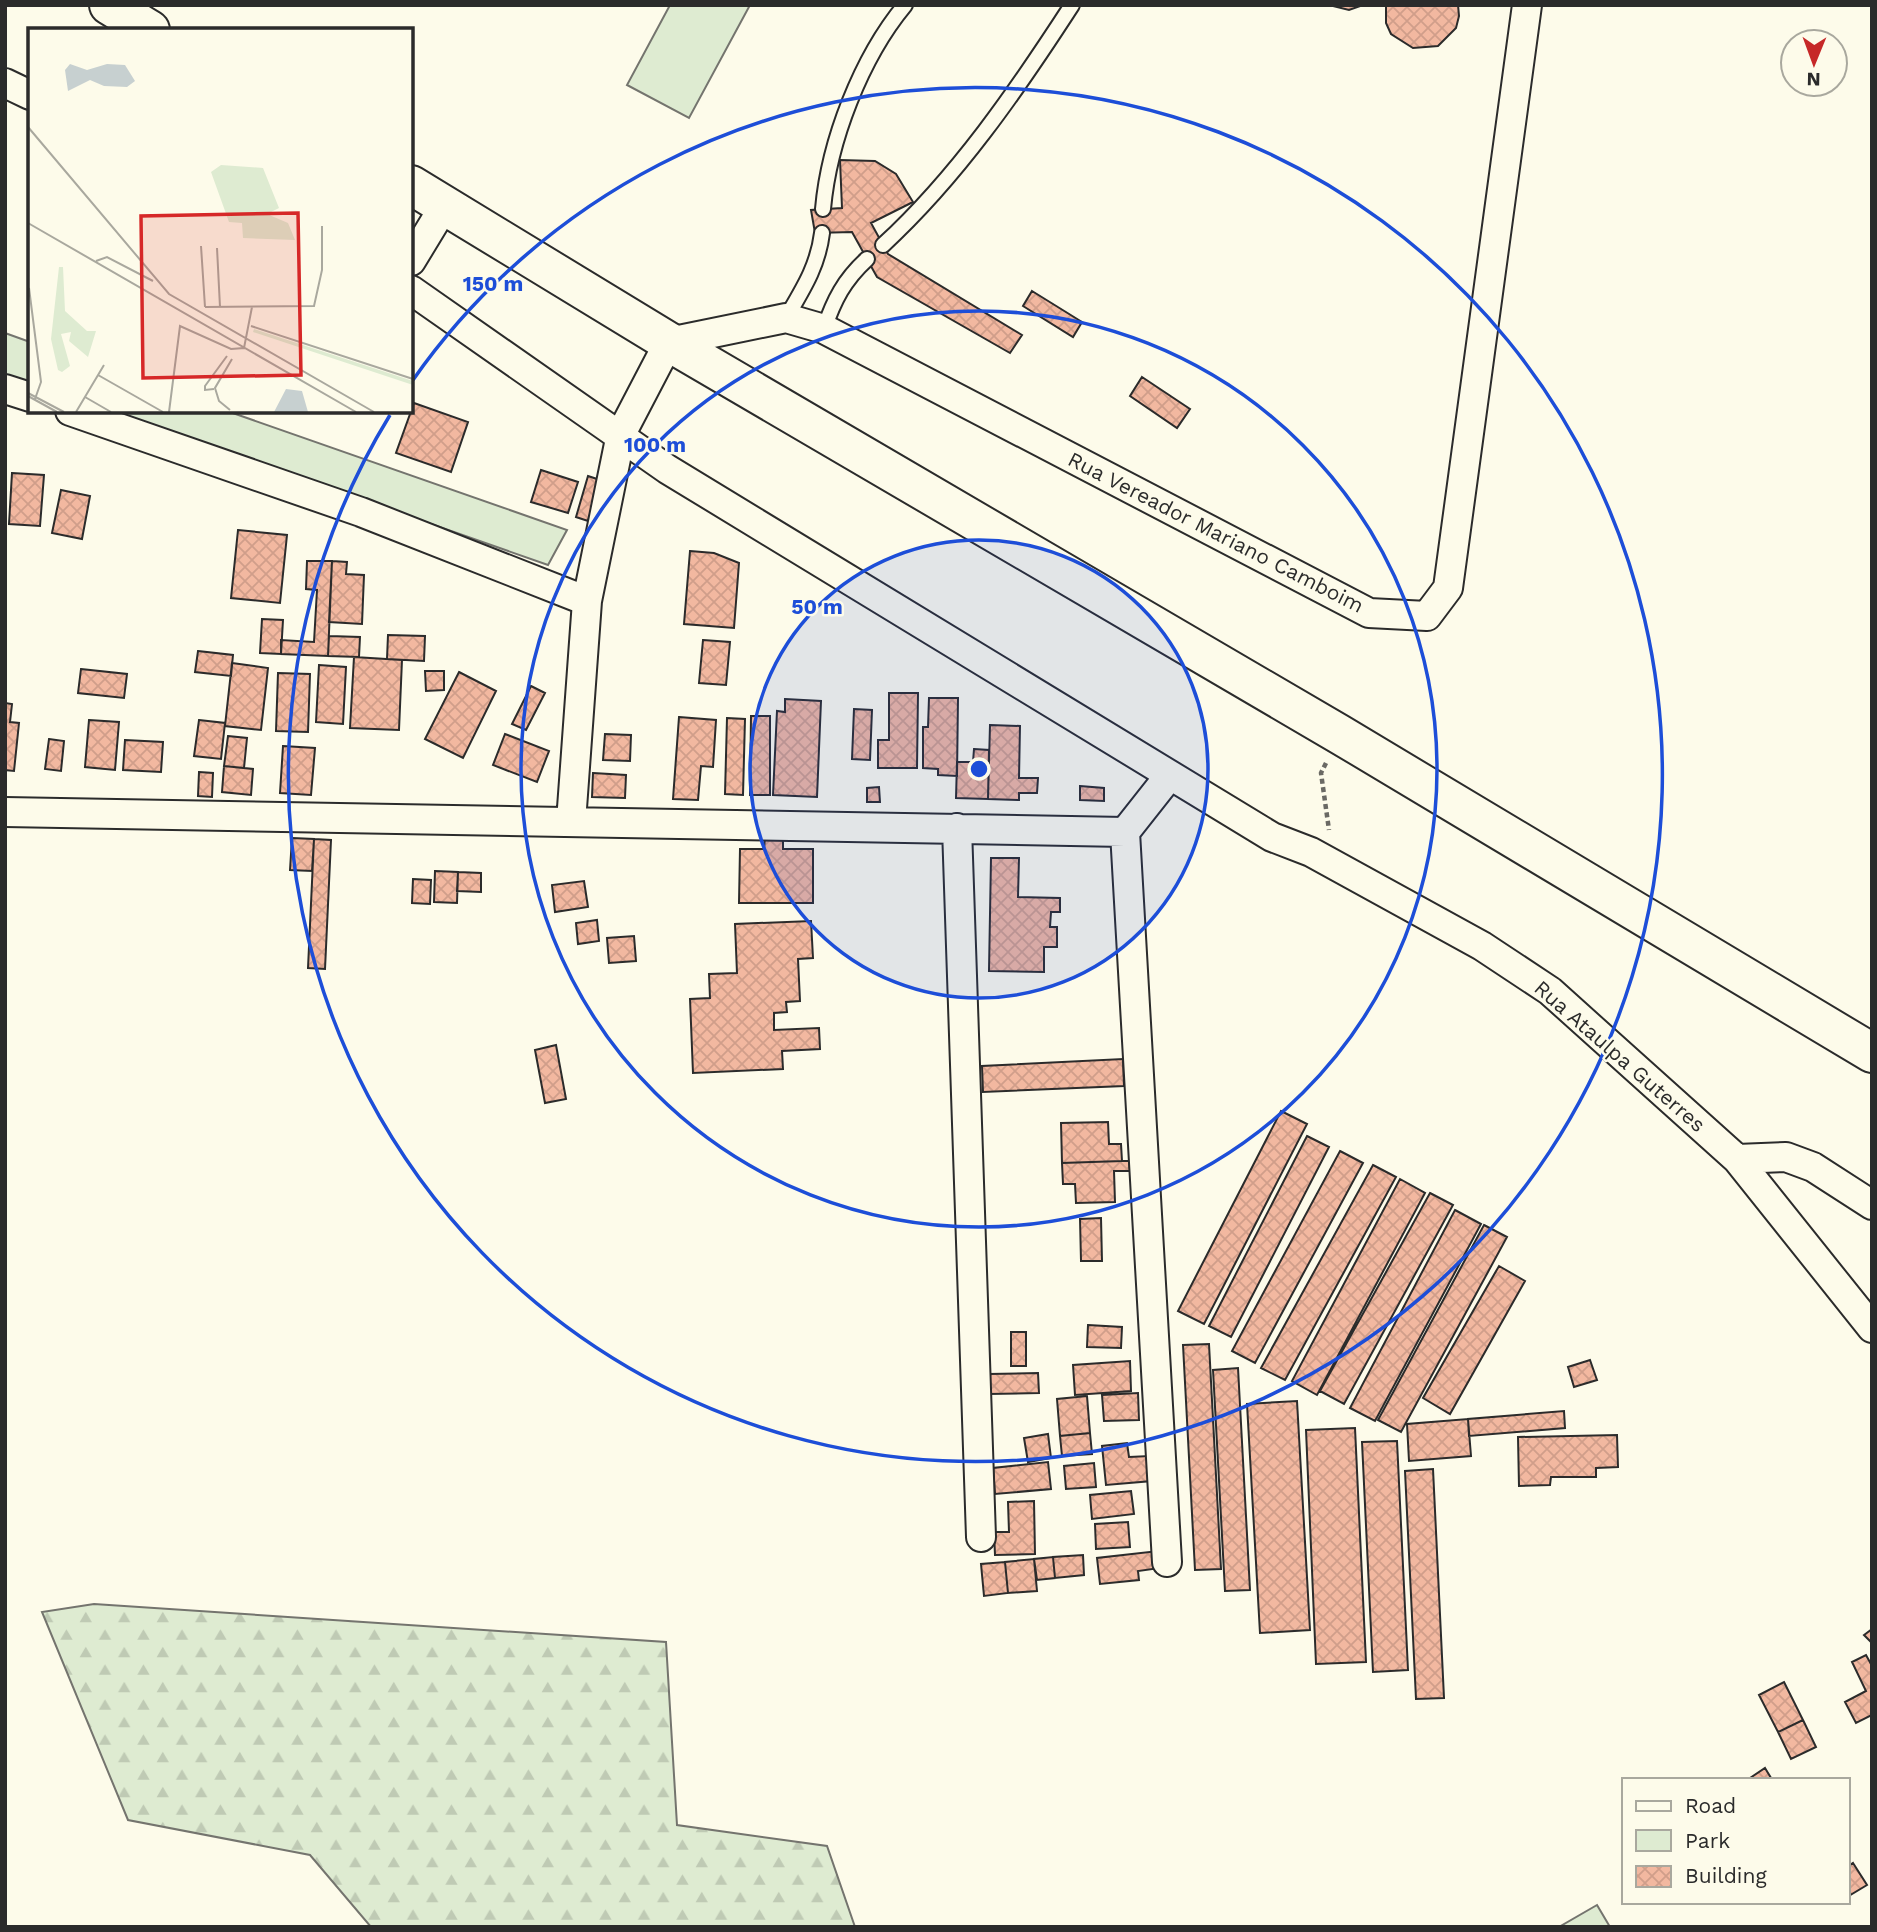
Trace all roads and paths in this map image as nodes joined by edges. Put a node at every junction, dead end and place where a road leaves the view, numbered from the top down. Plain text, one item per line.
1 (108, 5) edge
2 (905, 5) edge
3 (1072, 5) edge
4 (1527, 5) edge
5 (147, 28) edge
6 (5, 83) edge
7 (28, 95) edge
8 (413, 186) edge
9 (445, 205) junction
10 (823, 209) dead end
11 (822, 233) dead end
12 (883, 245) dead end
13 (413, 258) edge
14 (867, 259) dead end
15 (413, 291) edge
16 (786, 318) junction
17 (824, 329) junction
18 (669, 342) junction
19 (5, 389) edge
20 (28, 396) edge
21 (76, 413) edge
22 (621, 434) junction
23 (587, 601) junction
24 (1339, 734) junction
25 (1170, 775) junction
26 (5, 812) edge
27 (572, 822) junction
28 (957, 828) junction
29 (1125, 832) junction
30 (1311, 852) junction
31 (1872, 1053) edge
32 (1737, 1159) junction
33 (1872, 1205) edge
34 (1872, 1328) edge
35 (981, 1537) dead end
36 (1167, 1562) dead end

1 - 5 highway
2 - 10 lane
3 - 12 lane
4 - 17 street, Rua Vereador Mariano Camboim
6 - 7 street
8 - 9 highway
9 - 13 street
9 - 18 highway
11 - 16 lane
14 - 17 lane
15 - 22 street, Rua Ataulpa Guterres
16 - 17 street, Rua Vereador Mariano Camboim
16 - 18 street, Rua Vereador Mariano Camboim
18 - 22 street
18 - 24 highway
19 - 20 street
21 - 23 street
22 - 23 street
22 - 25 street, Rua Ataulpa Guterres
23 - 27 street
24 - 30 path
24 - 31 highway
25 - 29 street
25 - 30 street, Rua Ataulpa Guterres
26 - 27 street
27 - 28 street
28 - 29 street
28 - 35 street
29 - 36 street
30 - 32 street, Rua Ataulpa Guterres
32 - 33 street
32 - 34 street, Rua Ataulpa Guterres

